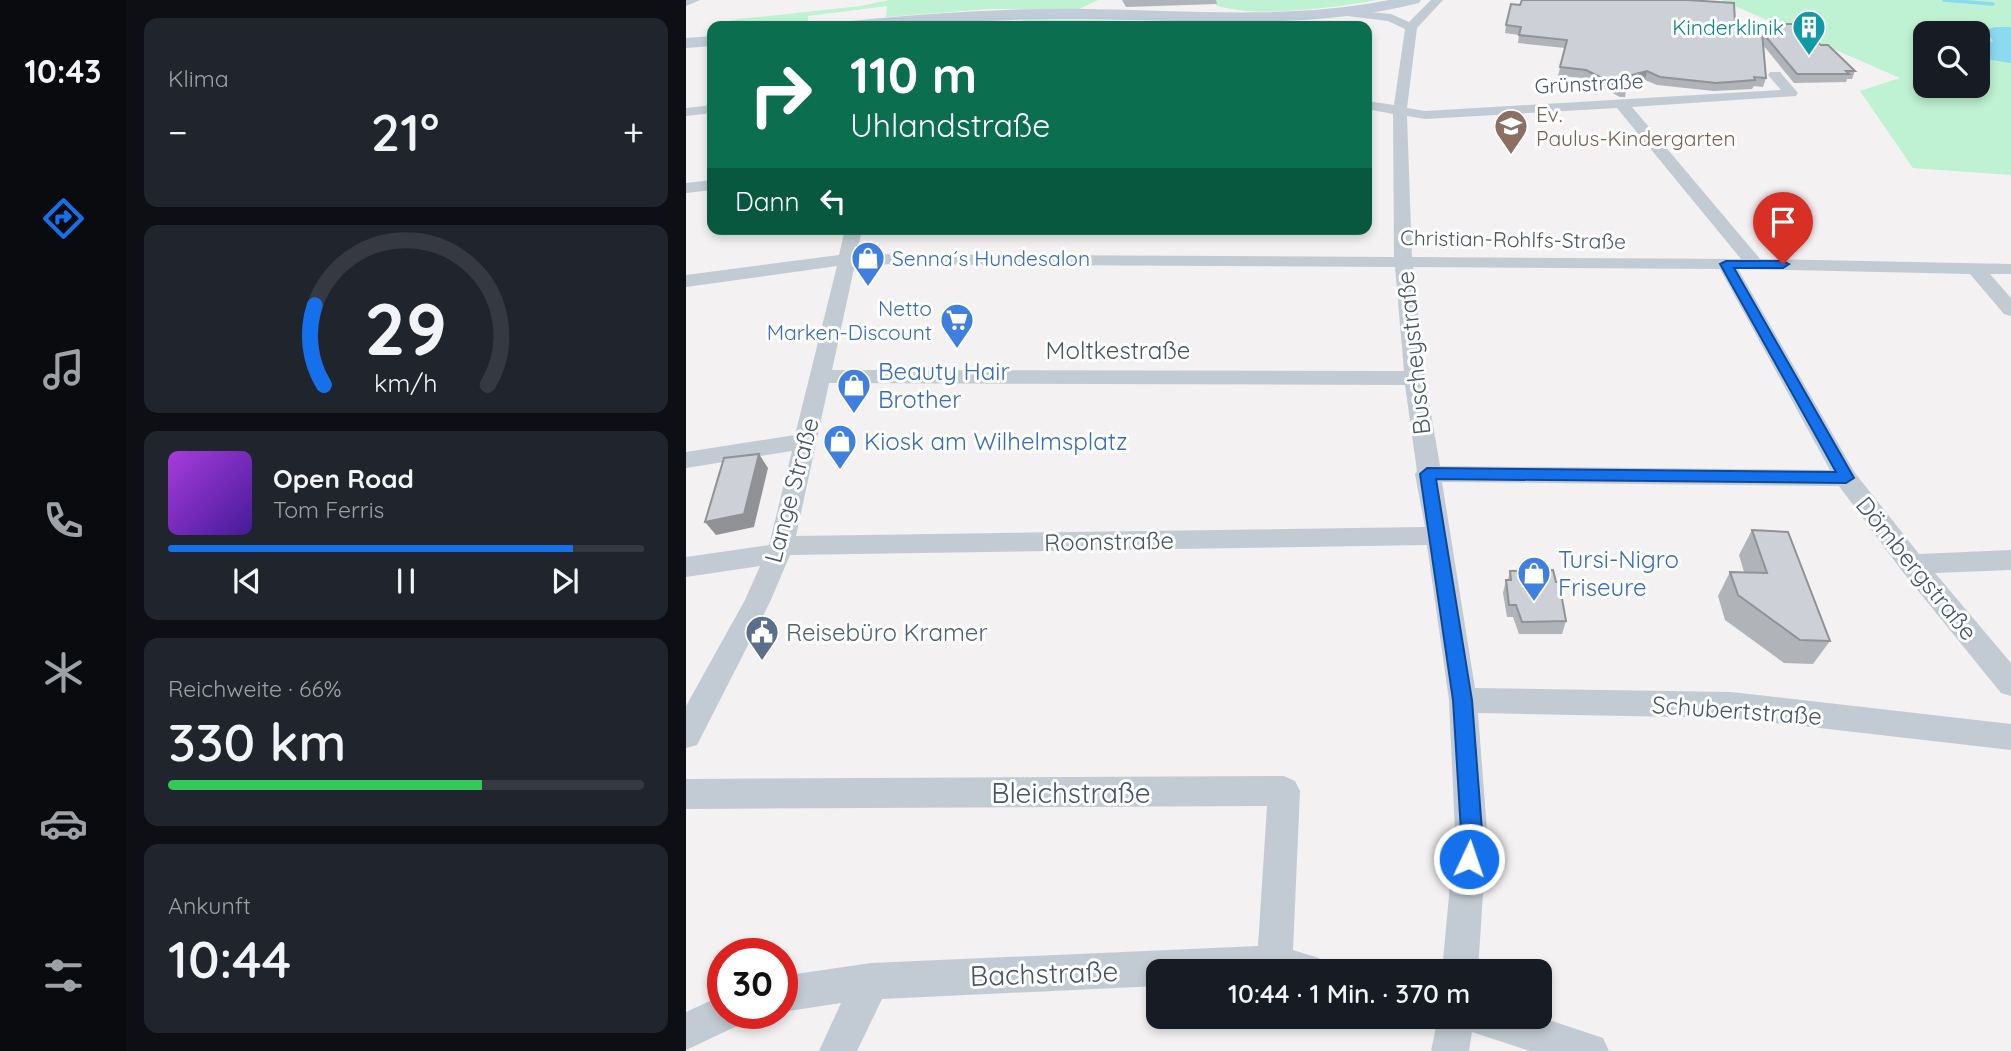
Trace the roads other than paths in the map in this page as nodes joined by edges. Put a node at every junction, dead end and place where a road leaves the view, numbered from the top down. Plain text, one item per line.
1 (694, 0) edge
2 (1413, 0) edge
3 (1437, 0) edge
4 (686, 4) edge
5 (1392, 5) junction
6 (1339, 12) junction
7 (933, 21) edge
8 (1411, 22) junction
9 (707, 41) edge
10 (686, 43) edge
11 (1775, 75) dead end
12 (1621, 103) junction
13 (1372, 106) edge
14 (707, 110) edge
15 (686, 112) edge
16 (1399, 112) junction
17 (698, 186) edge
18 (686, 206) edge
19 (853, 235) edge
20 (847, 259) junction
21 (1403, 261) junction
22 (1726, 264) junction
23 (1755, 264) junction
24 (1976, 269) junction
25 (2011, 269) edge
26 (686, 281) edge
27 (2011, 310) edge
28 (821, 376) junction
29 (1415, 378) junction
30 (805, 441) junction
31 (686, 460) edge
32 (1427, 474) junction
33 (1846, 478) junction
34 (1437, 536) junction
35 (780, 550) junction
36 (2011, 560) edge
37 (1911, 564) junction
38 (686, 567) edge
39 (2011, 684) edge
40 (1463, 700) junction
41 (686, 735) edge
42 (2011, 737) edge
43 (686, 794) edge
44 (1290, 959) edge
45 (1461, 959) edge
46 (1146, 972) edge
47 (871, 981) junction
48 (798, 992) edge
49 (707, 1021) edge
50 (1454, 1029) edge
51 (1519, 1029) edge
52 (686, 1031) edge
53 (838, 1051) edge
54 (1450, 1051) edge
55 (1590, 1051) edge

1 - 4 street
2 - 5 main road
3 - 8 street
5 - 6 main road
5 - 8 street
6 - 7 main road
6 - 8 street
8 - 16 street, Buscheystraße
9 - 10 main road
11 - 12 street, Grünstraße
12 - 16 street, Grünstraße
12 - 23 street
13 - 16 street, Grünstraße
14 - 15 street
16 - 21 street, Buscheystraße
17 - 18 street
19 - 20 street, Lange Straße
20 - 21 street, Christian-Rohlfs-Straße
20 - 26 street, Christian-Rohlfs-Straße
20 - 28 street, Lange Straße
21 - 22 street, Christian-Rohlfs-Straße
21 - 29 street, Buscheystraße
22 - 23 street, Christian-Rohlfs-Straße
22 - 33 street, Dömbergstraße
23 - 24 street, Christian-Rohlfs-Straße
24 - 25 street, Christian-Rohlfs-Straße
24 - 27 street
28 - 29 street, Moltkestraße
28 - 30 street, Lange Straße
29 - 32 street, Buscheystraße
30 - 31 street
30 - 35 street, Lange Straße
32 - 33 street
32 - 34 street, Buscheystraße
33 - 37 street, Dömbergstraße
34 - 35 street, Roonstraße
34 - 40 street, Buscheystraße
35 - 38 street, Roonstraße
35 - 41 street, Lange Straße
36 - 37 street
37 - 39 street, Dömbergstraße
40 - 42 street, Schubertstraße
40 - 45 street, Buscheystraße
43 - 44 street, Bleichstraße
46 - 47 street, Bachstraße
47 - 48 street, Bachstraße
47 - 53 street
49 - 52 street
50 - 54 street
51 - 55 street

